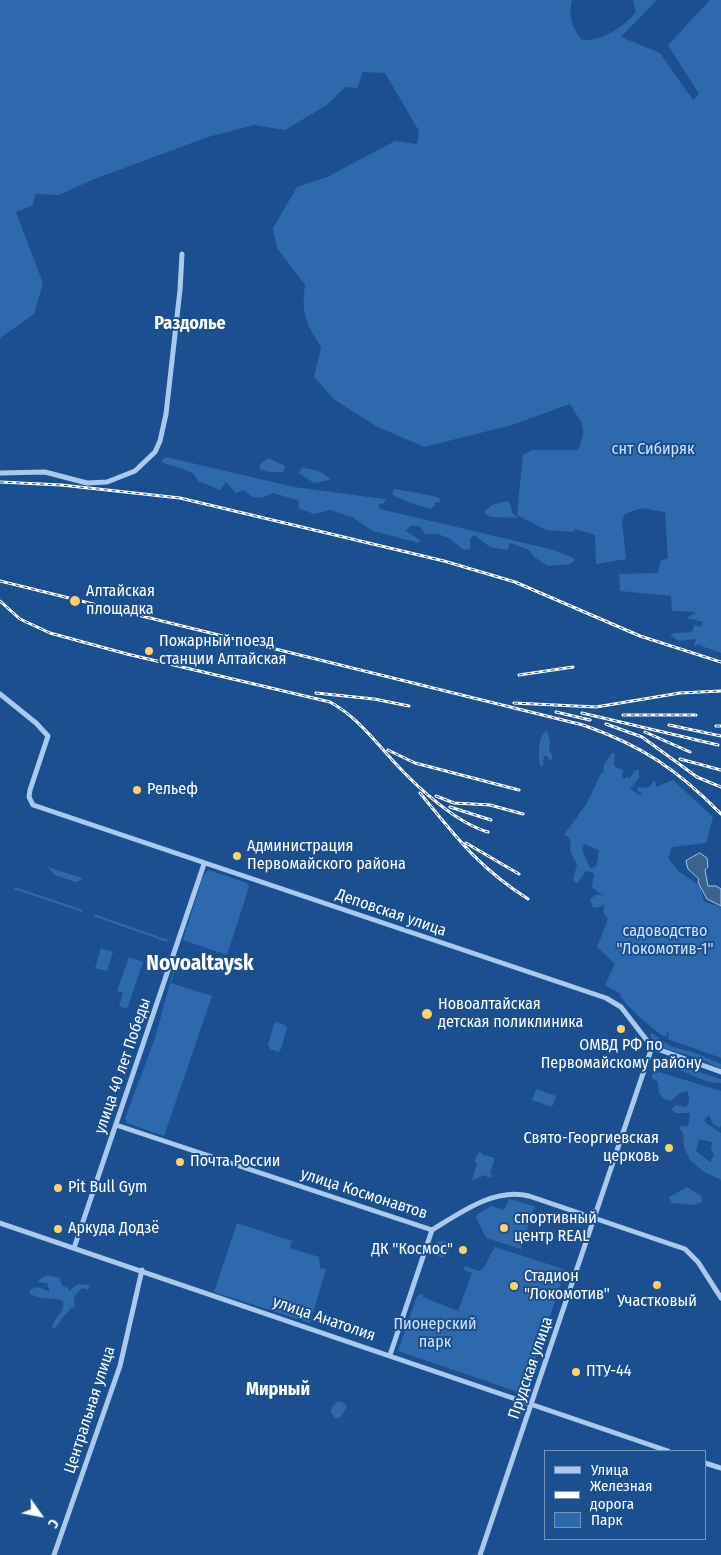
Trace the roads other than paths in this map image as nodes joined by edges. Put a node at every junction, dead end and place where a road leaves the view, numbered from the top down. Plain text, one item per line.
1 (182, 254) dead end
2 (0, 473) edge
3 (0, 694) edge
4 (204, 864) junction
5 (652, 1047) junction
6 (721, 1072) edge
7 (116, 1125) junction
8 (596, 1218) junction
9 (0, 1223) edge
10 (432, 1230) junction
11 (74, 1248) junction
12 (142, 1270) junction
13 (721, 1298) edge
14 (390, 1355) junction
15 (531, 1403) junction
16 (665, 1450) edge
17 (706, 1463) edge
18 (721, 1468) edge
19 (54, 1555) edge
20 (480, 1555) edge

1 - 2 street
3 - 4 street, Деповская улица
4 - 5 street, Деповская улица
4 - 7 street, улица 40 лет Победы
5 - 6 street
5 - 8 street, Прудская улица
7 - 10 street, улица Космонавтов
7 - 11 street, улица 40 лет Победы
8 - 10 street, улица Космонавтов
8 - 13 street, улица Космонавтов
8 - 15 street, Прудская улица
9 - 11 street, улица Анатолия
10 - 14 street
11 - 12 street, улица Анатолия
12 - 14 street, улица Анатолия
12 - 19 street, Центральная улица
14 - 15 street, улица Анатолия
15 - 16 street, улица Анатолия
15 - 20 street, Прудская улица
17 - 18 street

